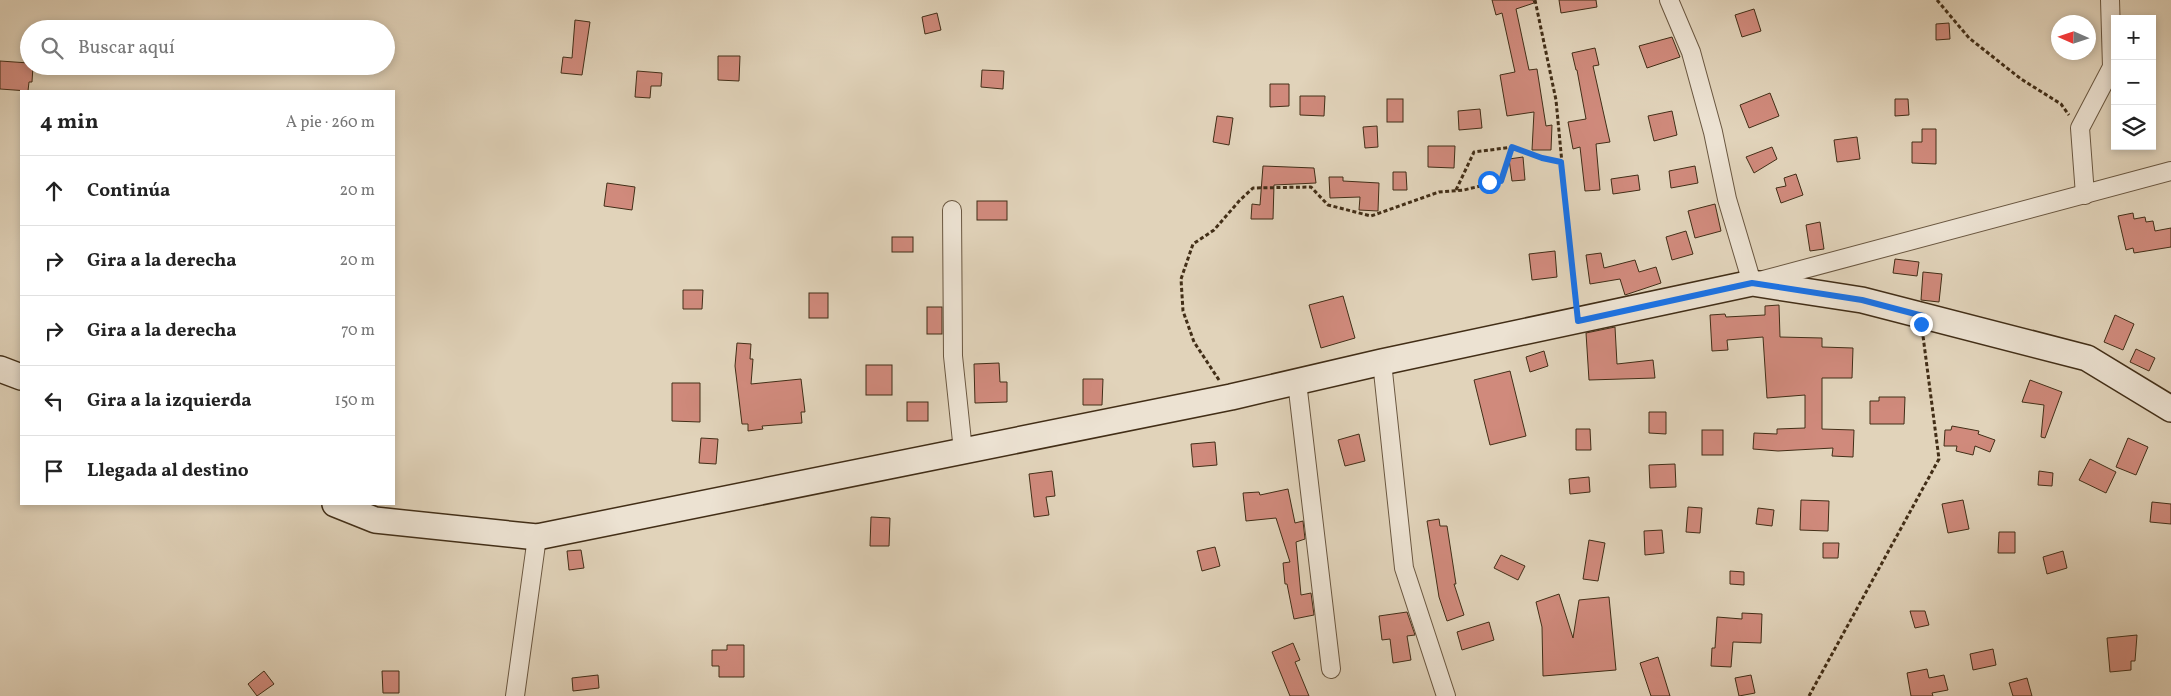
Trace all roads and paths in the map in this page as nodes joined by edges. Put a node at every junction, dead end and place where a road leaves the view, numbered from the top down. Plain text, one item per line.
1 (1535, 0) edge
2 (1670, 0) edge
3 (1937, 0) edge
4 (2110, 0) edge
5 (2080, 128) junction
6 (1512, 147) junction
7 (1561, 162) junction
8 (2171, 171) edge
9 (1456, 190) junction
10 (2085, 195) junction
11 (952, 210) dead end
12 (1752, 283) junction
13 (1923, 316) junction
14 (1578, 321) junction
15 (1382, 362) junction
16 (0, 369) edge
17 (20, 377) edge
18 (1296, 382) junction
19 (1231, 397) junction
20 (2171, 409) edge
21 (963, 451) junction
22 (338, 505) edge
23 (537, 537) junction
24 (1330, 670) dead end
25 (516, 696) edge
26 (1446, 696) edge
27 (1809, 696) edge

1 - 7 path
2 - 12 street
3 - 5 path
4 - 5 street
5 - 10 street
6 - 7 path
6 - 9 path
6 - 9 path
7 - 14 path
8 - 10 street
9 - 19 path
10 - 12 street
11 - 21 street
12 - 13 street
12 - 14 street
13 - 20 street
13 - 27 path
14 - 15 street
15 - 18 street
15 - 26 street
16 - 17 street
18 - 19 street
18 - 24 street
19 - 21 street
21 - 23 street
22 - 23 street
23 - 25 street

